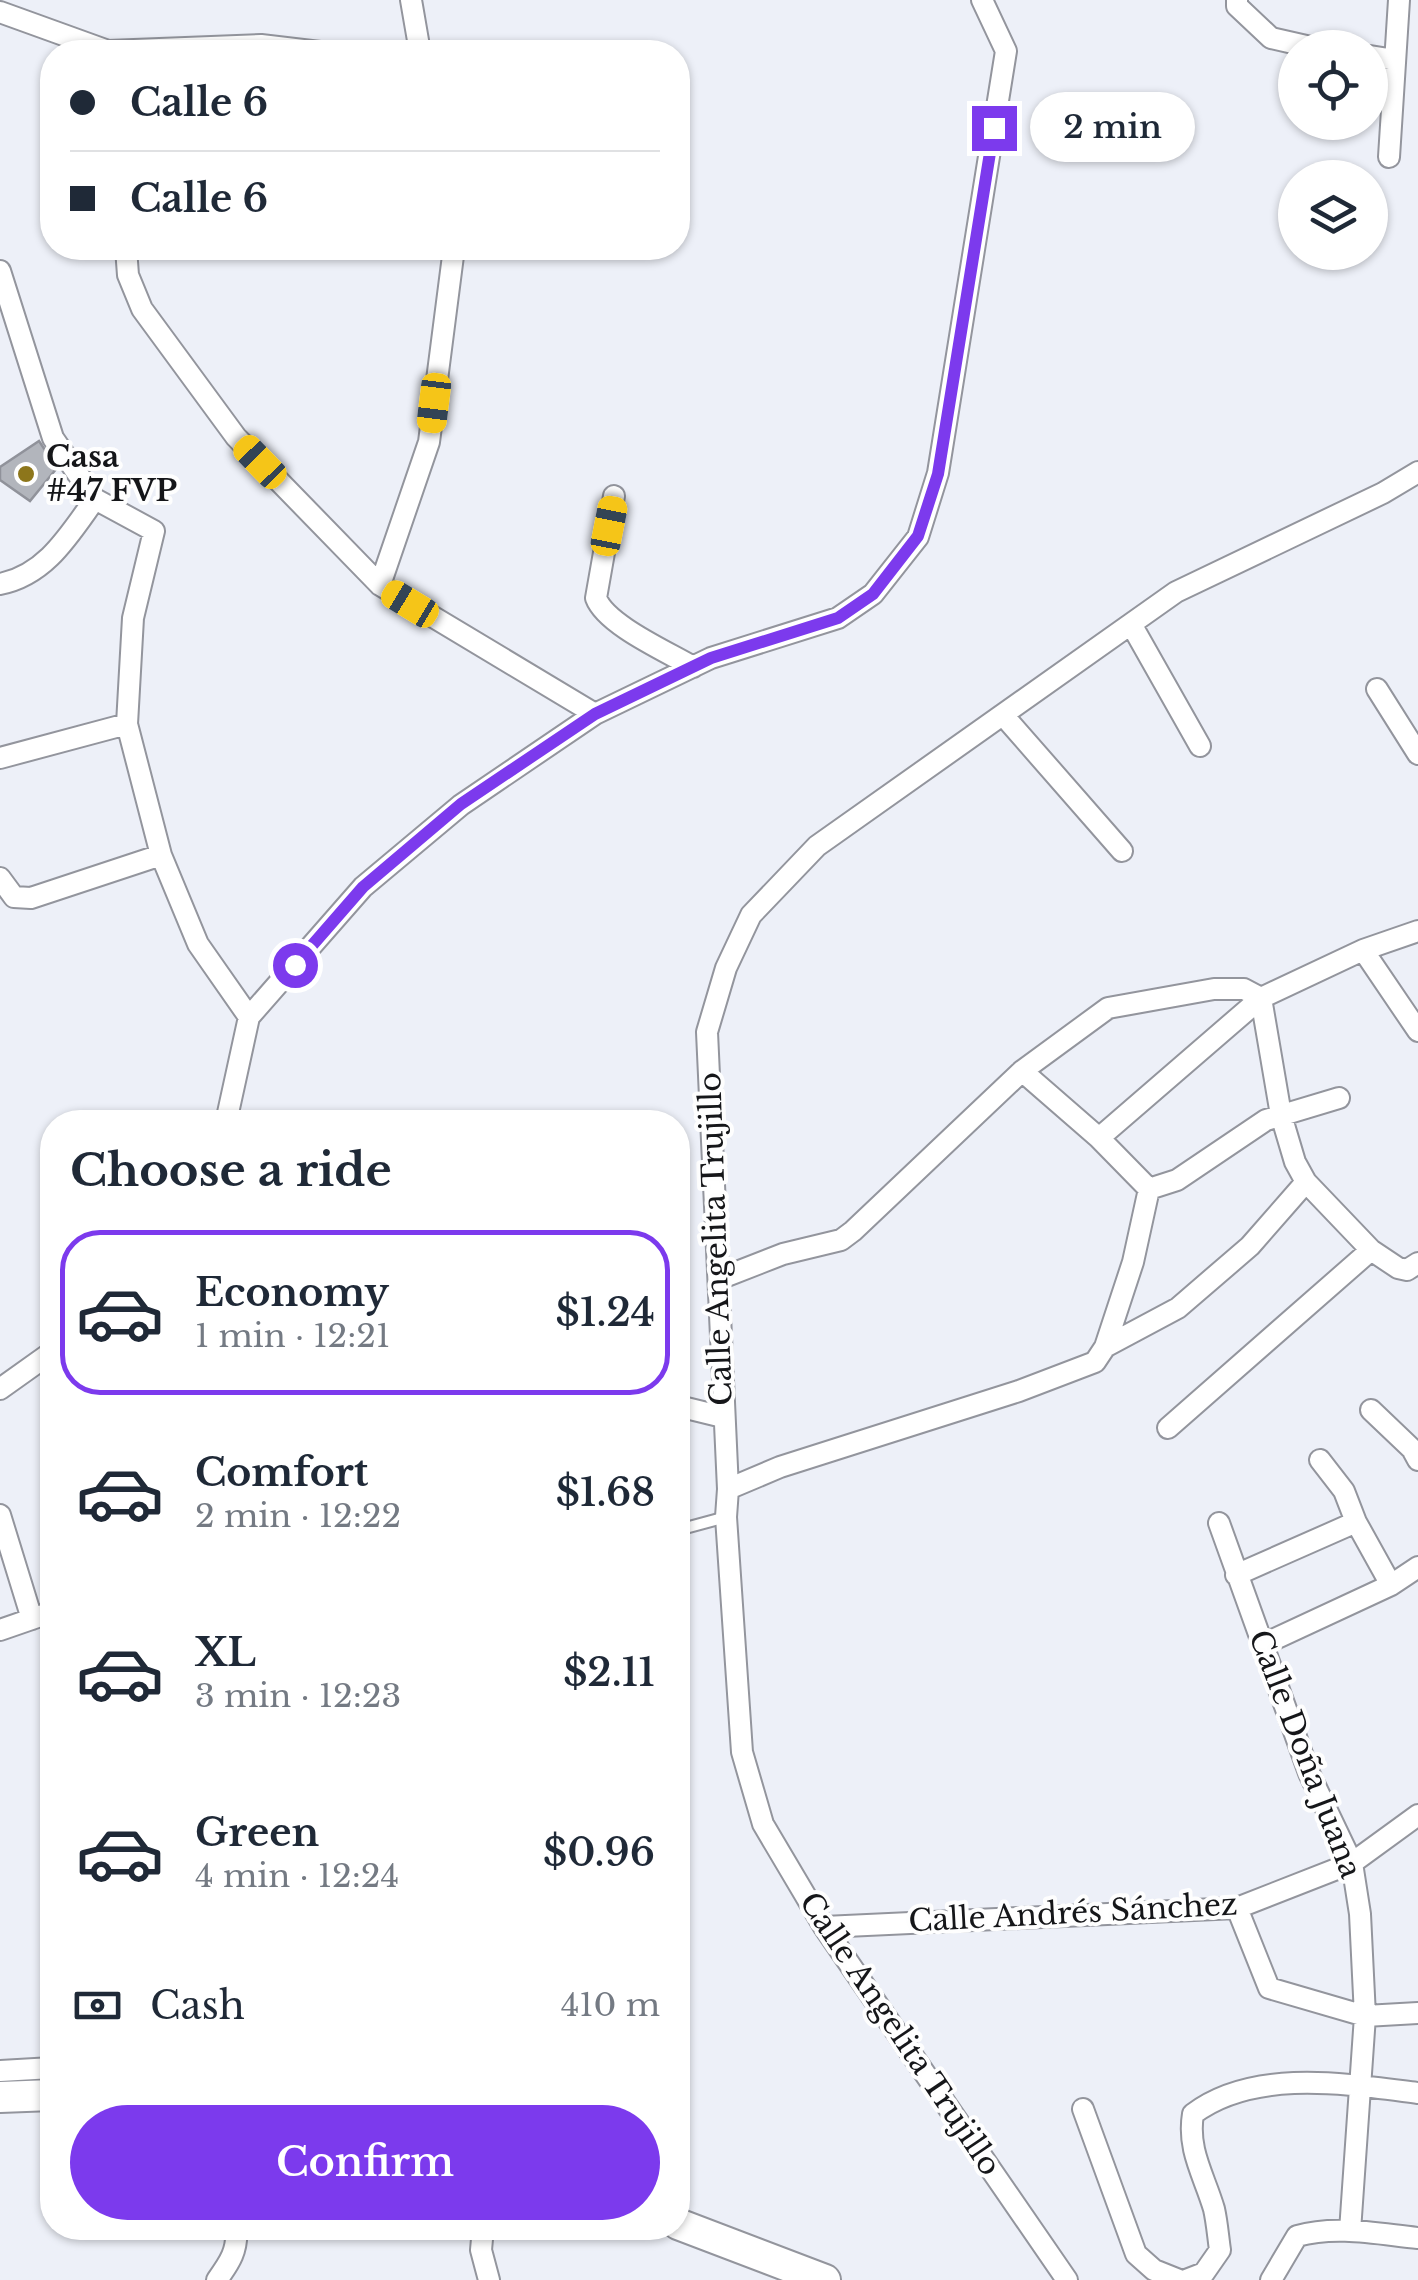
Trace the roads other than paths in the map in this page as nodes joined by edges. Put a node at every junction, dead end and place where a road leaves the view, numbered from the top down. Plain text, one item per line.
1 (412, 0) edge
2 (982, 0) edge
3 (1236, 0) edge
4 (1399, 0) edge
5 (0, 12) edge
6 (76, 40) edge
7 (418, 40) edge
8 (1278, 40) edge
9 (1388, 59) edge
10 (1395, 60) junction
11 (1389, 157) dead end
12 (127, 260) edge
13 (452, 260) edge
14 (0, 271) edge
15 (1418, 472) edge
16 (614, 496) dead end
17 (95, 500) junction
18 (0, 584) edge
19 (380, 585) junction
20 (1131, 624) junction
21 (694, 667) junction
22 (1377, 689) dead end
23 (595, 714) junction
24 (1003, 715) junction
25 (127, 724) junction
26 (1200, 746) dead end
27 (1418, 754) edge
28 (0, 758) edge
29 (1122, 851) dead end
30 (160, 855) junction
31 (0, 878) edge
32 (1418, 931) edge
33 (1363, 950) junction
34 (1261, 998) junction
35 (249, 1017) junction
36 (1418, 1031) edge
37 (1022, 1071) junction
38 (1340, 1098) dead end
39 (229, 1110) edge
40 (1281, 1115) junction
41 (1099, 1138) junction
42 (1306, 1182) junction
43 (1149, 1190) junction
44 (1371, 1250) junction
45 (1418, 1263) edge
46 (719, 1280) junction
47 (1105, 1347) junction
48 (40, 1361) edge
49 (0, 1389) edge
50 (690, 1409) edge
51 (1371, 1410) dead end
52 (723, 1418) junction
53 (1168, 1428) dead end
54 (1320, 1460) dead end
55 (1418, 1460) edge
56 (728, 1489) junction
57 (0, 1516) edge
58 (726, 1517) junction
59 (1356, 1522) junction
60 (1219, 1523) dead end
61 (690, 1527) edge
62 (1418, 1567) edge
63 (1236, 1575) junction
64 (1391, 1585) junction
65 (40, 1617) edge
66 (32, 1620) junction
67 (0, 1630) edge
68 (1264, 1644) junction
69 (1418, 1814) edge
70 (1352, 1863) junction
71 (1237, 1908) junction
72 (824, 1927) junction
73 (1418, 2013) edge
74 (1365, 2016) junction
75 (40, 2069) edge
76 (0, 2071) edge
77 (1361, 2085) junction
78 (1418, 2092) edge
79 (40, 2096) edge
80 (0, 2097) edge
81 (1083, 2109) dead end
82 (690, 2229) edge
83 (1350, 2230) junction
84 (1418, 2238) edge
85 (237, 2240) edge
86 (482, 2240) edge
87 (217, 2280) edge
88 (488, 2280) edge
89 (826, 2280) edge
90 (1068, 2280) edge
91 (1182, 2280) edge
92 (1271, 2280) edge

1 - 7 street
2 - 21 street
3 - 8 street
4 - 10 street
5 - 6 street
9 - 10 street
10 - 11 street
12 - 19 street
13 - 19 street
14 - 17 street
15 - 20 street, Calle Angelita Trujillo
16 - 21 street
17 - 18 street
17 - 25 street
19 - 23 street
20 - 24 street, Calle Angelita Trujillo
20 - 26 street
21 - 23 street
22 - 27 street
23 - 35 street
24 - 29 street
24 - 46 street, Calle Angelita Trujillo
25 - 28 street
25 - 30 street
30 - 31 street
30 - 35 street
32 - 33 street
33 - 34 street
33 - 36 street
34 - 37 street
34 - 40 street
34 - 41 street
35 - 39 street
37 - 41 street
37 - 46 street
38 - 40 street
40 - 42 street
40 - 43 street
41 - 43 street
42 - 44 street
42 - 47 street
43 - 47 street
44 - 45 street
44 - 53 street
46 - 52 street, Calle Angelita Trujillo
47 - 56 street
48 - 49 street
50 - 52 street
51 - 55 street
52 - 56 street, Calle Angelita Trujillo
54 - 59 street
56 - 58 street, Calle Angelita Trujillo
57 - 66 street
58 - 61 lane
58 - 72 street, Calle Angelita Trujillo
59 - 63 street
59 - 64 street
60 - 63 street, Calle Doña Juana
62 - 64 street
63 - 68 street, Calle Doña Juana
64 - 68 street
65 - 66 street
66 - 67 street
68 - 70 street, Calle Doña Juana
69 - 70 street, Calle Andrés Sánchez
70 - 71 street, Calle Andrés Sánchez
70 - 74 street, Calle Doña Juana
71 - 72 street, Calle Andrés Sánchez
71 - 74 street
72 - 90 street, Calle Angelita Trujillo
73 - 74 street
74 - 77 street, Calle Doña Juana
75 - 76 street
77 - 78 street
77 - 83 street, Calle Doña Juana
77 - 91 street
79 - 80 main road
81 - 91 street
82 - 89 main road
83 - 84 street
83 - 92 street
85 - 87 street
86 - 88 street

